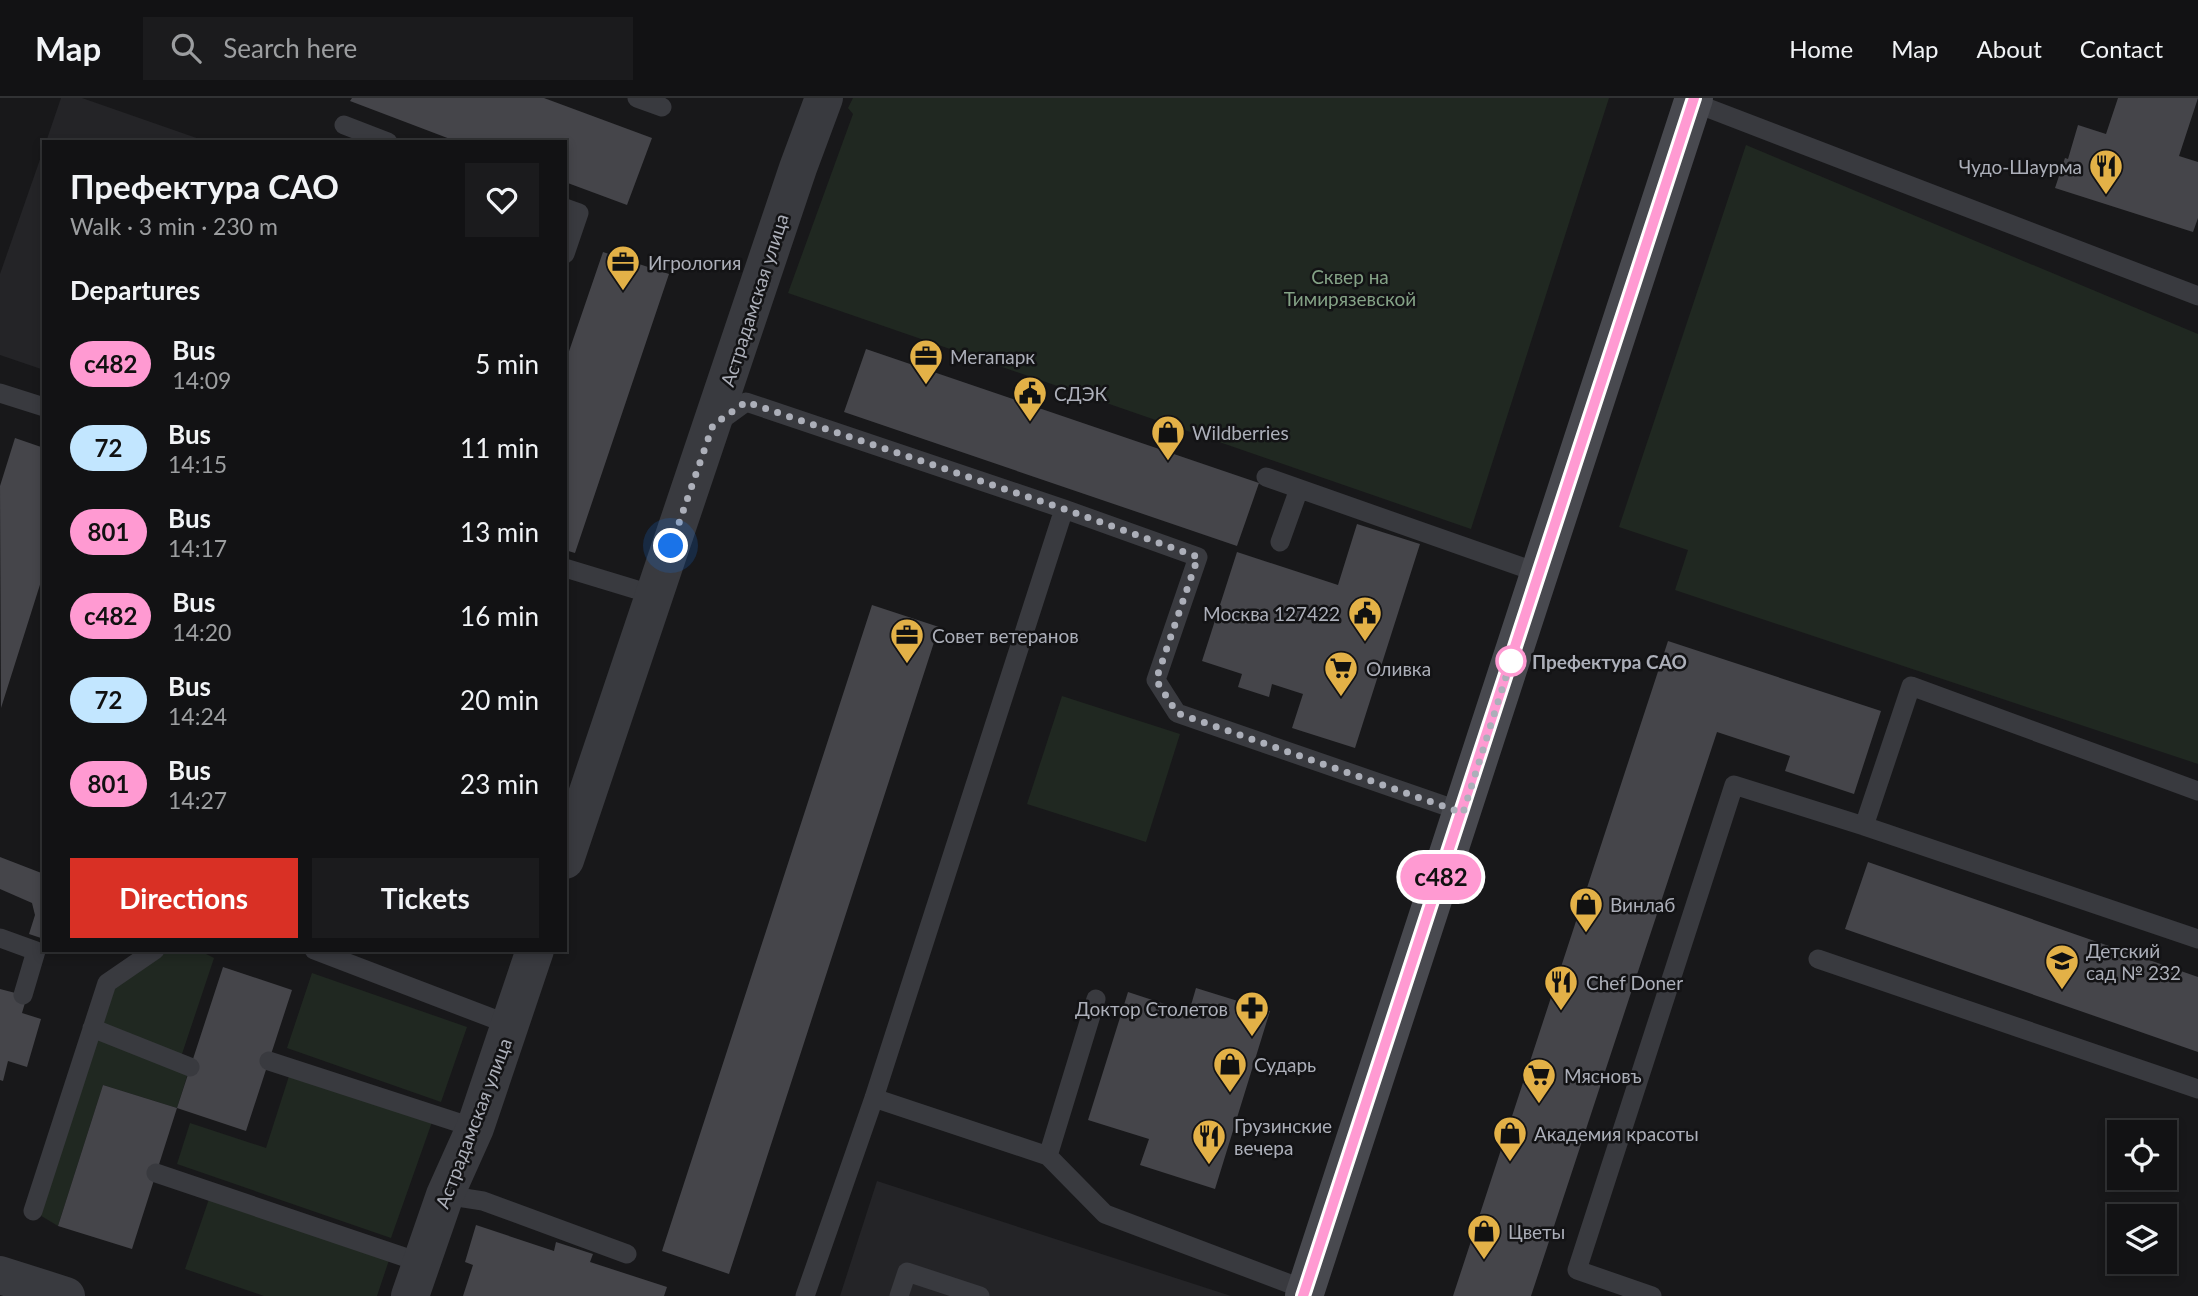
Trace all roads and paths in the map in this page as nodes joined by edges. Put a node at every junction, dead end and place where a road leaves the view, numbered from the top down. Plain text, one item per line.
1 (637, 98) edge
2 (824, 98) edge
3 (1693, 100) edge
4 (662, 107) dead end
5 (344, 125) dead end
6 (383, 140) edge
7 (567, 209) edge
8 (567, 248) edge
9 (2198, 296) edge
10 (0, 393) edge
11 (42, 406) edge
12 (713, 425) junction
13 (1266, 477) dead end
14 (1299, 489) junction
15 (1064, 509) junction
16 (1280, 542) dead end
17 (567, 569) edge
18 (1539, 573) junction
19 (654, 595) junction
20 (2198, 791) edge
21 (1463, 813) junction
22 (1864, 826) junction
23 (567, 854) edge
24 (0, 938) edge
25 (2198, 939) edge
26 (152, 952) edge
27 (319, 952) edge
28 (534, 952) edge
29 (1818, 959) dead end
30 (23, 995) dead end
31 (1096, 999) dead end
32 (510, 1025) junction
33 (92, 1028) junction
34 (269, 1061) dead end
35 (190, 1067) dead end
36 (2198, 1089) edge
37 (874, 1098) junction
38 (475, 1128) junction
39 (1048, 1156) junction
40 (156, 1173) dead end
41 (445, 1195) junction
42 (33, 1211) dead end
43 (627, 1254) dead end
44 (1, 1278) edge
45 (416, 1280) edge
46 (1305, 1293) edge
47 (66, 1296) edge
48 (805, 1296) edge
49 (899, 1296) edge
50 (980, 1296) edge
51 (1652, 1296) edge

1 - 4 lane
2 - 12 street, Астрадамская улица
3 - 9 lane
3 - 18 main road
5 - 6 lane
7 - 8 lane
10 - 11 lane
12 - 15 lane
12 - 19 street, Астрадамская улица
13 - 14 lane
14 - 16 lane
14 - 18 lane
15 - 21 lane
15 - 37 lane
17 - 19 lane
18 - 21 main road
19 - 23 street, Астрадамская улица
20 - 22 lane
21 - 46 main road
22 - 25 lane
22 - 51 lane
24 - 30 lane
26 - 33 lane
27 - 32 lane
28 - 32 street, Астрадамская улица
29 - 36 lane
31 - 39 lane
32 - 38 street, Астрадамская улица
33 - 35 lane
33 - 42 lane
34 - 38 lane
37 - 39 lane
37 - 48 lane
38 - 41 street, Астрадамская улица
39 - 46 lane
40 - 45 lane
41 - 43 lane
41 - 45 street, Астрадамская улица
44 - 47 street
49 - 50 lane

